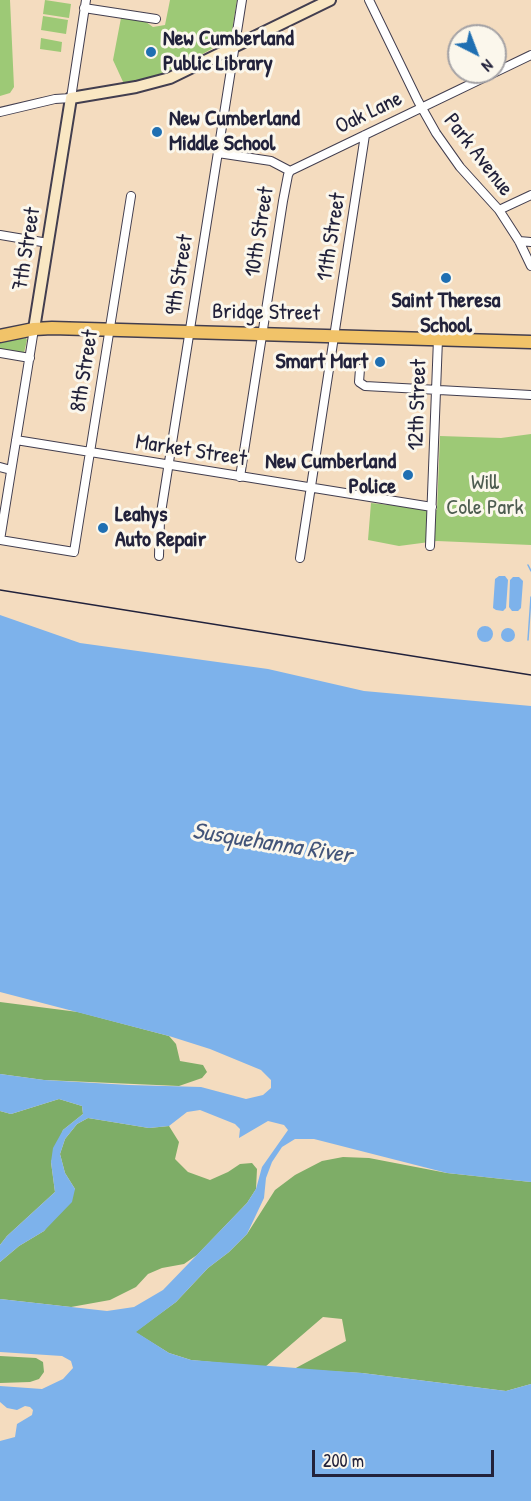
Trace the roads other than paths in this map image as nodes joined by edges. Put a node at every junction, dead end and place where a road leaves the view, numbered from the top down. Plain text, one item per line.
1 (242, 0) edge
2 (330, 0) edge
3 (369, 0) edge
4 (85, 4) edge
5 (156, 19) dead end
6 (235, 45) junction
7 (531, 55) edge
8 (71, 98) junction
9 (421, 108) junction
10 (0, 112) edge
11 (366, 135) junction
12 (218, 153) junction
13 (290, 171) junction
14 (531, 195) edge
15 (131, 196) dead end
16 (499, 210) junction
17 (0, 236) edge
18 (519, 241) junction
19 (531, 242) edge
20 (48, 243) junction
21 (531, 266) edge
22 (34, 329) junction
23 (110, 330) junction
24 (189, 332) junction
25 (262, 334) junction
26 (0, 336) edge
27 (334, 336) junction
28 (438, 339) junction
29 (531, 342) edge
30 (0, 353) edge
31 (30, 358) junction
32 (360, 369) dead end
33 (436, 390) junction
34 (531, 395) edge
35 (16, 440) junction
36 (90, 452) junction
37 (168, 466) junction
38 (0, 467) edge
39 (11, 470) junction
40 (240, 477) junction
41 (310, 488) junction
42 (432, 507) junction
43 (0, 540) edge
44 (430, 546) dead end
45 (159, 556) dead end
46 (300, 558) dead end

1 - 6 street, 9th Street
2 - 6 main road
3 - 9 street, Park Avenue
4 - 5 street
4 - 8 street, 7th Street
6 - 8 main road
6 - 12 street, 9th Street
7 - 9 street, Oak Lane
8 - 10 street
8 - 20 main road, 7th Street
9 - 11 street, Oak Lane
9 - 16 street, Park Avenue
11 - 13 street, Oak Lane
11 - 27 street, 11th Street
12 - 13 street
12 - 24 street, 9th Street
13 - 25 street, 10th Street
14 - 16 street
15 - 23 street, 8th Street
16 - 18 street, Park Avenue
17 - 20 street
18 - 19 street
18 - 21 street, Park Avenue
20 - 22 main road, 7th Street
22 - 23 main road, Bridge Street
22 - 26 main road, Bridge Street
22 - 31 street, 7th Street
23 - 24 main road, Bridge Street
23 - 36 street, 8th Street
24 - 25 main road, Bridge Street
24 - 37 street, 9th Street
25 - 27 main road, Bridge Street
25 - 40 street, 10th Street
27 - 28 main road, Bridge Street
27 - 41 street, 11th Street
28 - 29 main road, Bridge Street
28 - 33 street, 12th Street
30 - 31 street
31 - 35 street, 7th Street
32 - 33 street
33 - 34 street
33 - 42 street, 12th Street
35 - 36 street, Market Street
35 - 39 street, 7th Street
36 - 37 street, Market Street
36 - 43 street, 8th Street
37 - 40 street, Market Street
37 - 45 street, 9th Street
38 - 39 street
39 - 43 street, 7th Street
40 - 41 street, Market Street
41 - 42 street, Market Street
41 - 46 street, 11th Street
42 - 44 street, 12th Street

